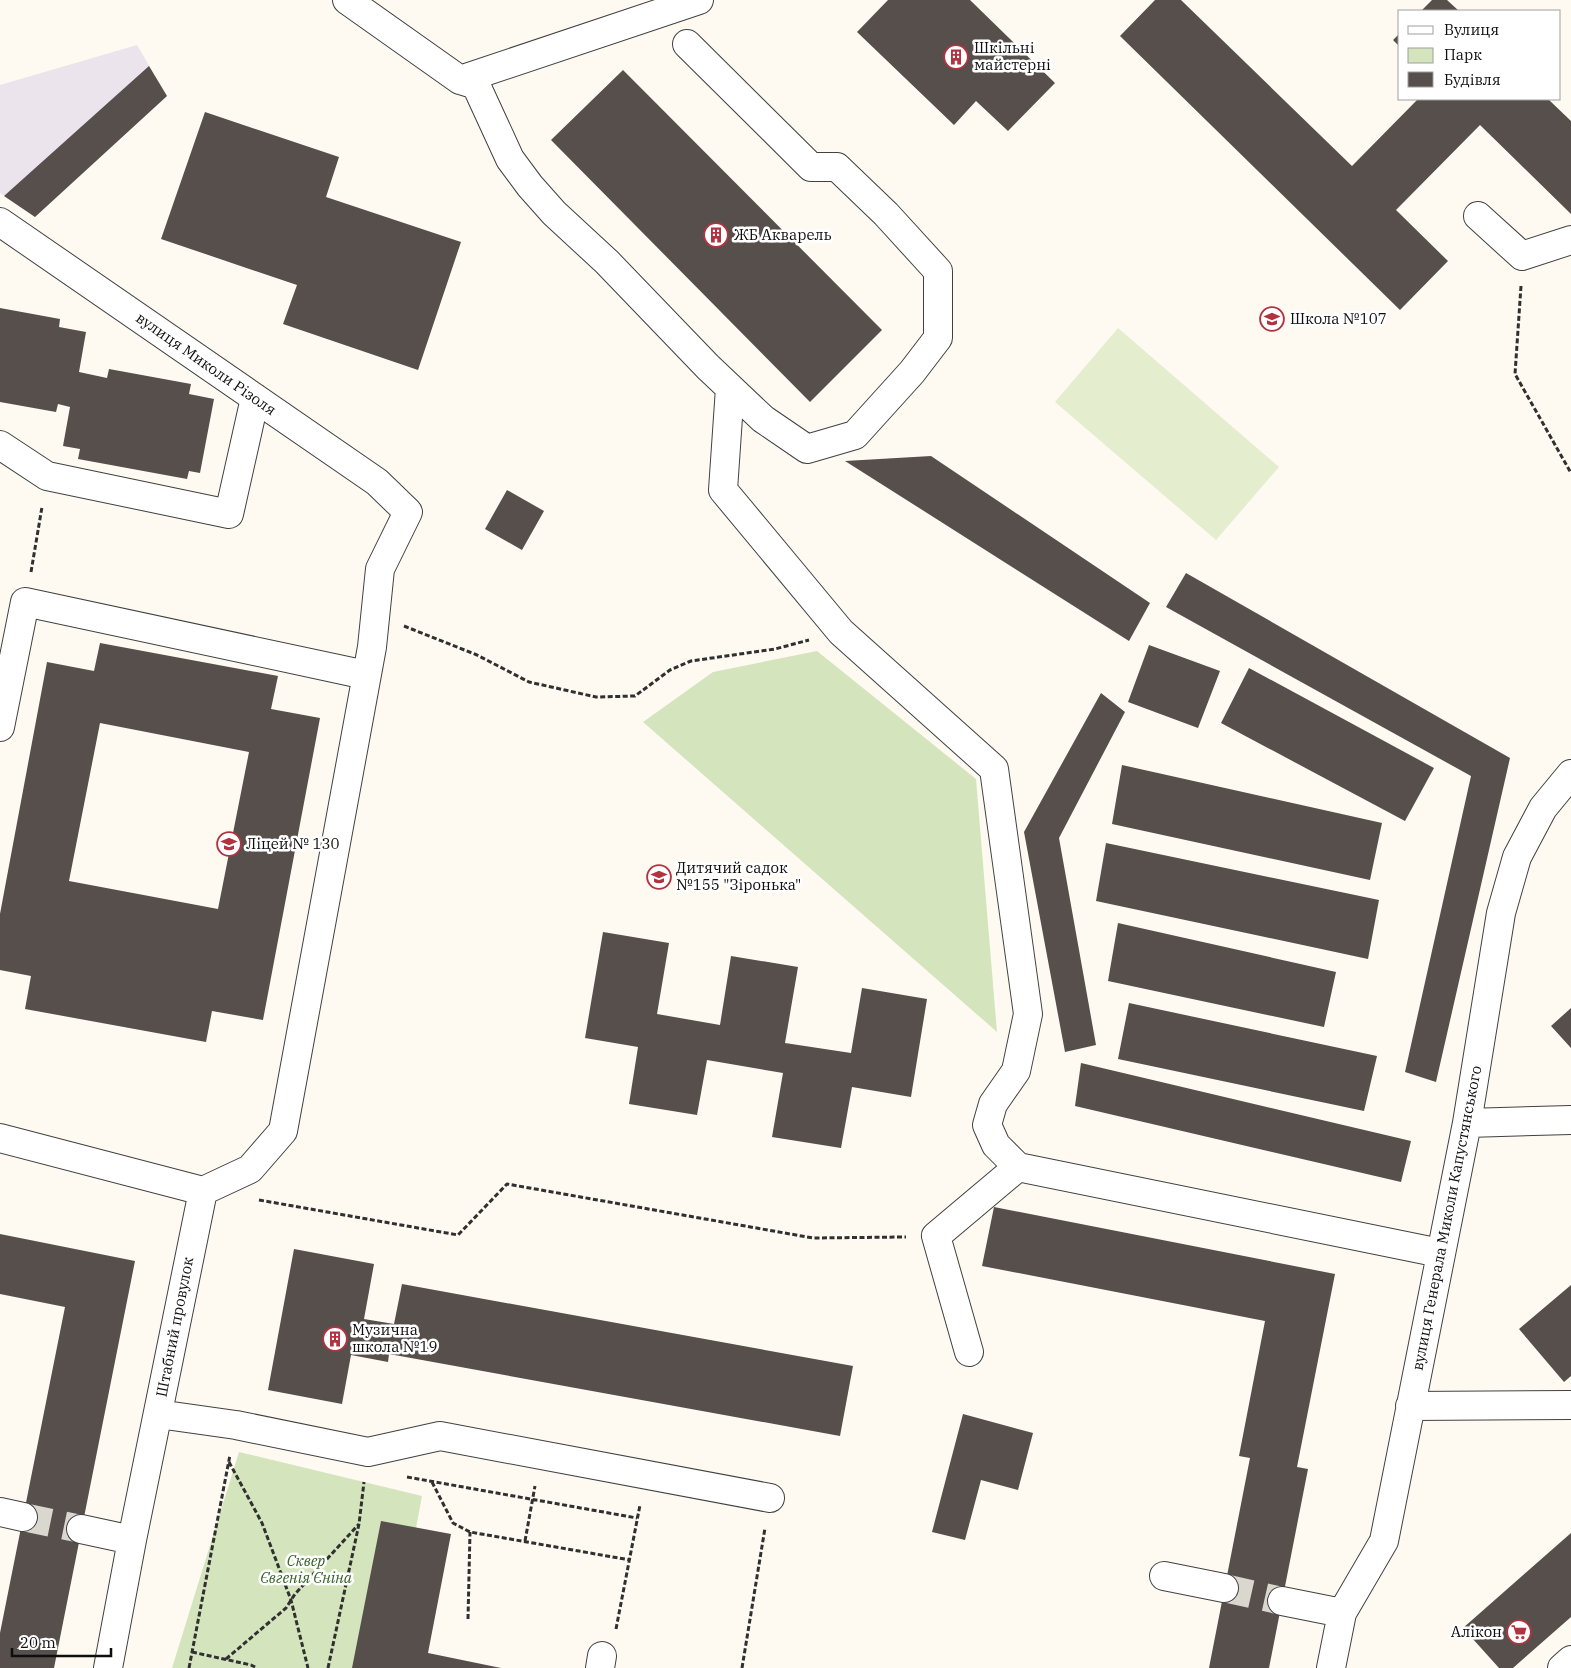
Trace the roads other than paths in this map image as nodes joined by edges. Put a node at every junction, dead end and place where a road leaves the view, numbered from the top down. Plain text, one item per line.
1 (347, 0) edge
2 (699, 0) edge
3 (687, 44) dead end
4 (460, 80) junction
5 (1478, 216) dead end
6 (0, 222) edge
7 (1571, 240) edge
8 (730, 388) junction
9 (255, 398) junction
10 (0, 446) edge
11 (366, 675) junction
12 (0, 727) edge
13 (1571, 774) edge
14 (1571, 1120) edge
15 (1467, 1123) junction
16 (0, 1138) edge
17 (1018, 1167) junction
18 (203, 1191) junction
19 (1440, 1253) junction
20 (969, 1352) dead end
21 (1571, 1405) edge
22 (1410, 1406) junction
23 (158, 1414) junction
24 (770, 1498) road end
25 (81, 1529) tunnel mouth
26 (132, 1540) junction
27 (1164, 1576) dead end
28 (1224, 1588) tunnel mouth
29 (1282, 1601) tunnel mouth
30 (1342, 1613) junction
31 (1571, 1660) edge
32 (108, 1668) edge
33 (1330, 1668) edge
34 (1562, 1668) edge

1 - 4 street
2 - 4 street
3 - 8 street
4 - 8 street
5 - 7 street
6 - 9 street, вулиця Миколи Різоля
8 - 17 street
9 - 10 street
9 - 11 street, вулиця Миколи Різоля
11 - 12 street
11 - 18 street
13 - 15 street, вулиця Генерала Миколи Капустянського
14 - 15 street
15 - 19 street, вулиця Генерала Миколи Капустянського
16 - 18 street
17 - 19 street
17 - 20 street
18 - 23 street, Штабний провулок
19 - 22 street, вулиця Генерала Миколи Капустянського
21 - 22 street
22 - 30 street, вулиця Генерала Миколи Капустянського
23 - 24 street
23 - 26 street, Штабний провулок
25 - 26 street
26 - 32 street, Штабний провулок
27 - 28 street
29 - 30 street
30 - 33 street, вулиця Генерала Миколи Капустянського
31 - 34 street

